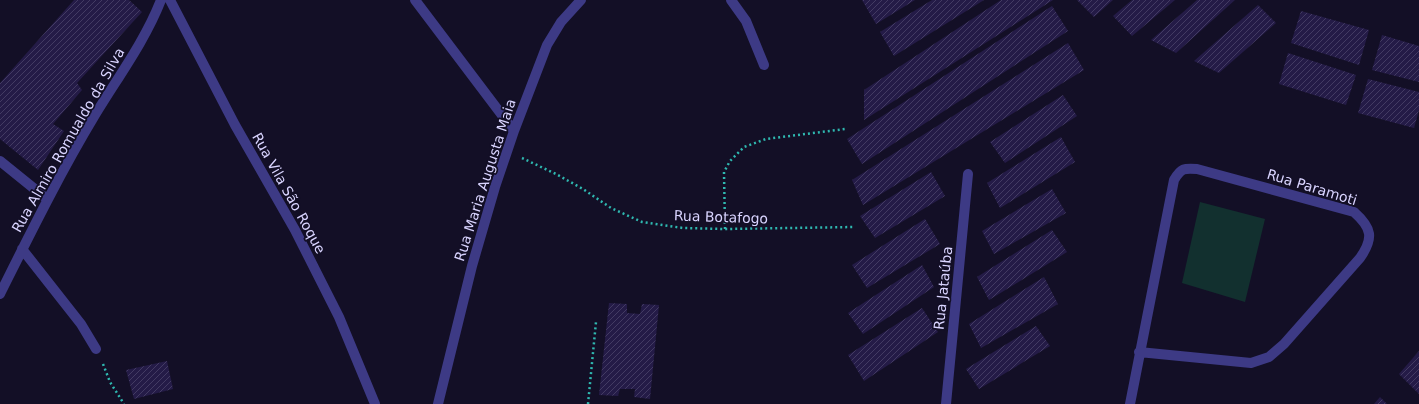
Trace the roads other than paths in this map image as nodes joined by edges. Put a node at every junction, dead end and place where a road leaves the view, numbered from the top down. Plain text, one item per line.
1 (161, 0) edge
2 (170, 0) edge
3 (415, 0) edge
4 (581, 0) edge
5 (731, 0) edge
6 (764, 64) dead end
7 (514, 131) junction
8 (0, 161) edge
9 (968, 174) dead end
10 (47, 199) junction
11 (22, 248) junction
12 (0, 294) edge
13 (96, 349) road end
14 (1139, 352) junction
15 (375, 404) edge
16 (438, 404) edge
17 (946, 404) edge
18 (1130, 404) edge

1 - 10 street, Rua Almiro Romualdo da Silva
2 - 15 street, Rua Vila São Roque
3 - 7 street
4 - 7 street, Rua Maria Augusta Maia
5 - 6 street
7 - 16 street, Rua Maria Augusta Maia
8 - 10 street
9 - 17 street, Rua Jataúba
10 - 11 street, Rua Almiro Romualdo da Silva
11 - 12 street, Rua Almiro Romualdo da Silva
11 - 13 street
14 - 14 street, Rua Paramoti
14 - 18 street, Rua Paramoti

